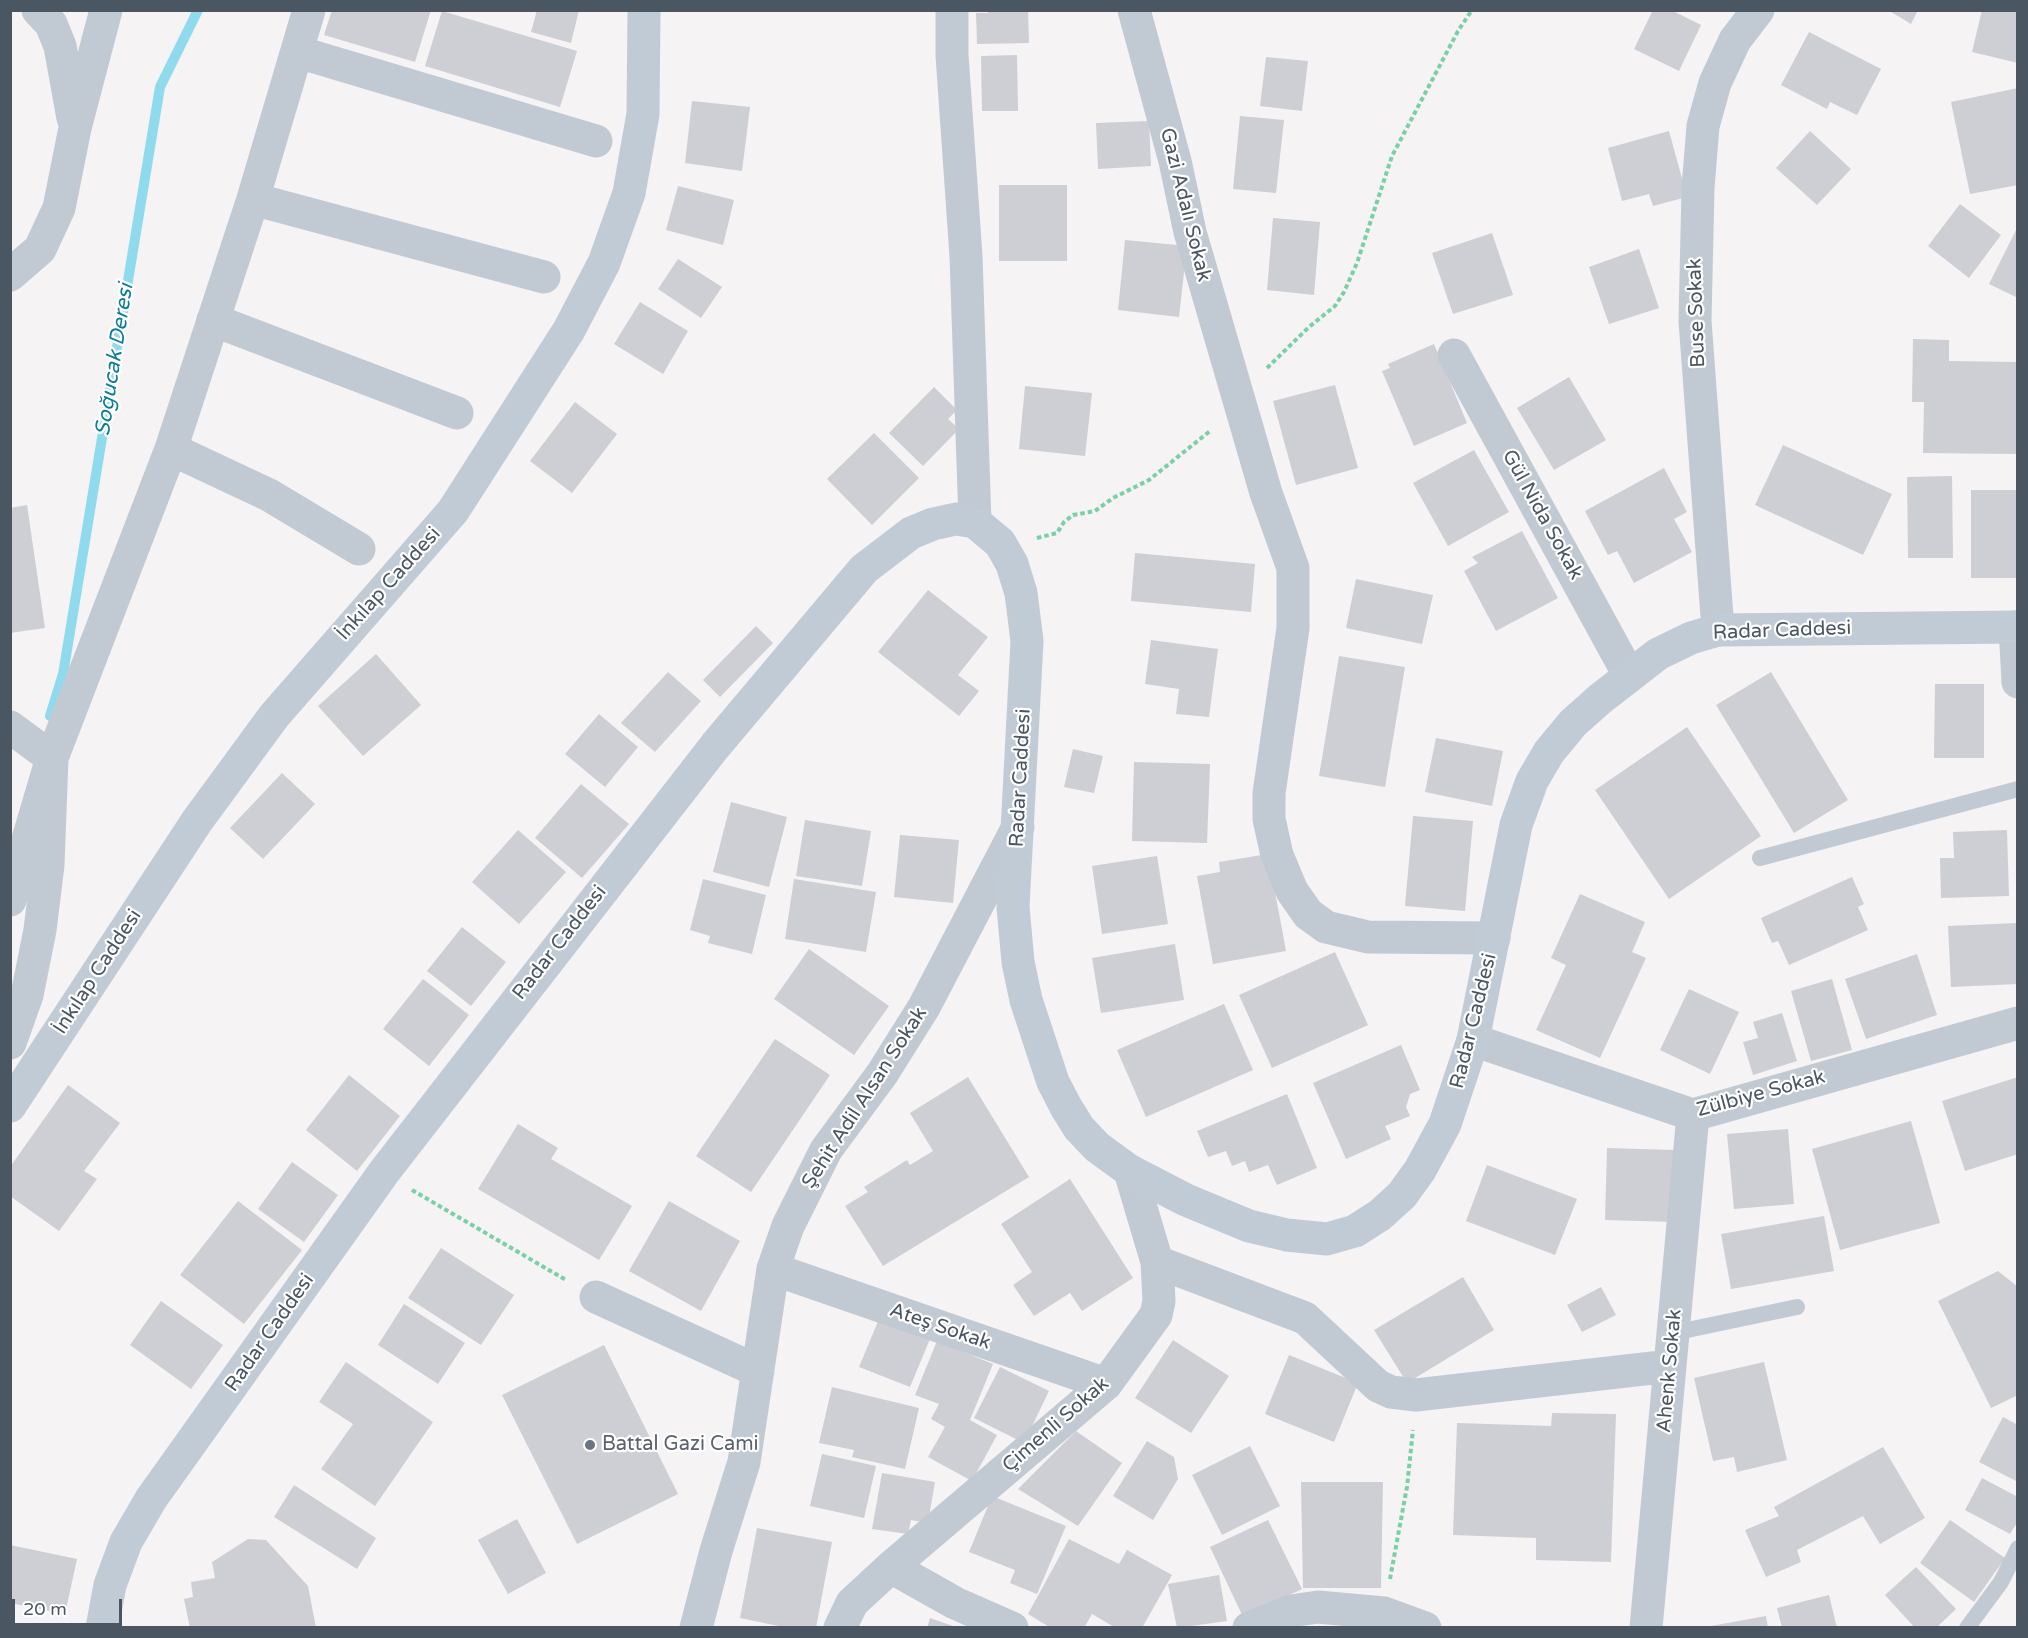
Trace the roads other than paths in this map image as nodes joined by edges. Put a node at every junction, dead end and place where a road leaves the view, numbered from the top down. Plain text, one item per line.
1 (38, 10) edge
2 (106, 10) edge
3 (309, 10) edge
4 (644, 10) edge
5 (952, 10) edge
6 (1134, 10) edge
7 (1758, 10) edge
8 (297, 52) junction
9 (75, 128) junction
10 (596, 141) dead end
11 (253, 199) junction
12 (10, 275) edge
13 (544, 277) dead end
14 (213, 320) junction
15 (1454, 355) dead end
16 (457, 413) dead end
17 (171, 449) junction
18 (975, 522) junction
19 (359, 549) dead end
20 (2016, 627) edge
21 (1718, 630) junction
22 (1629, 675) junction
23 (2018, 682) edge
24 (10, 728) edge
25 (52, 759) junction
26 (2018, 789) edge
27 (1018, 827) junction
28 (1760, 858) dead end
29 (10, 900) edge
30 (1494, 938) junction
31 (2018, 1023) edge
32 (1473, 1040) junction
33 (10, 1043) edge
34 (10, 1106) edge
35 (1693, 1114) junction
36 (1130, 1171) junction
37 (1157, 1262) junction
38 (773, 1269) junction
39 (596, 1297) road end
40 (1797, 1307) dead end
41 (1673, 1333) junction
42 (1670, 1366) junction
43 (758, 1371) junction
44 (1106, 1384) junction
45 (2018, 1548) edge
46 (891, 1567) junction
47 (1344, 1618) edge
48 (102, 1628) edge
49 (696, 1628) edge
50 (840, 1628) edge
51 (1012, 1628) edge
52 (1249, 1628) edge
53 (1425, 1628) edge
54 (1646, 1628) edge
55 (1967, 1628) edge

1 - 9 street
2 - 9 street
3 - 8 street
4 - 34 street, İnkılap Caddesi
5 - 18 street
6 - 30 street, Gazi Adalı Sokak
7 - 21 street, Buse Sokak
8 - 10 street
8 - 11 street
9 - 12 street
11 - 13 street
11 - 14 street
14 - 16 street
14 - 17 street
15 - 22 street, Gül Nida Sokak
17 - 19 street
17 - 25 street
18 - 27 street, Radar Caddesi
18 - 48 street, Radar Caddesi
20 - 21 street, Radar Caddesi
20 - 23 street
21 - 22 street, Radar Caddesi
22 - 30 street, Radar Caddesi
24 - 25 street
25 - 29 street
25 - 33 street
26 - 28 lane
27 - 36 street, Radar Caddesi
27 - 38 street, Şehit Adil Alsan Sokak
30 - 32 street, Radar Caddesi
31 - 35 street, Zülbiye Sokak
32 - 35 street, Zülbiye Sokak
32 - 36 street, Radar Caddesi
35 - 41 street, Ahenk Sokak
36 - 37 street, Çimenli Sokak
37 - 42 street
37 - 44 street, Çimenli Sokak
38 - 43 street, Şehit Adil Alsan Sokak
38 - 44 street, Ateş Sokak
39 - 43 street
40 - 41 lane
41 - 42 street, Ahenk Sokak
42 - 54 street, Ahenk Sokak
43 - 49 street, Şehit Adil Alsan Sokak
44 - 46 street, Çimenli Sokak
45 - 55 lane
46 - 50 street, Çimenli Sokak
46 - 51 street
47 - 52 street
47 - 53 street

